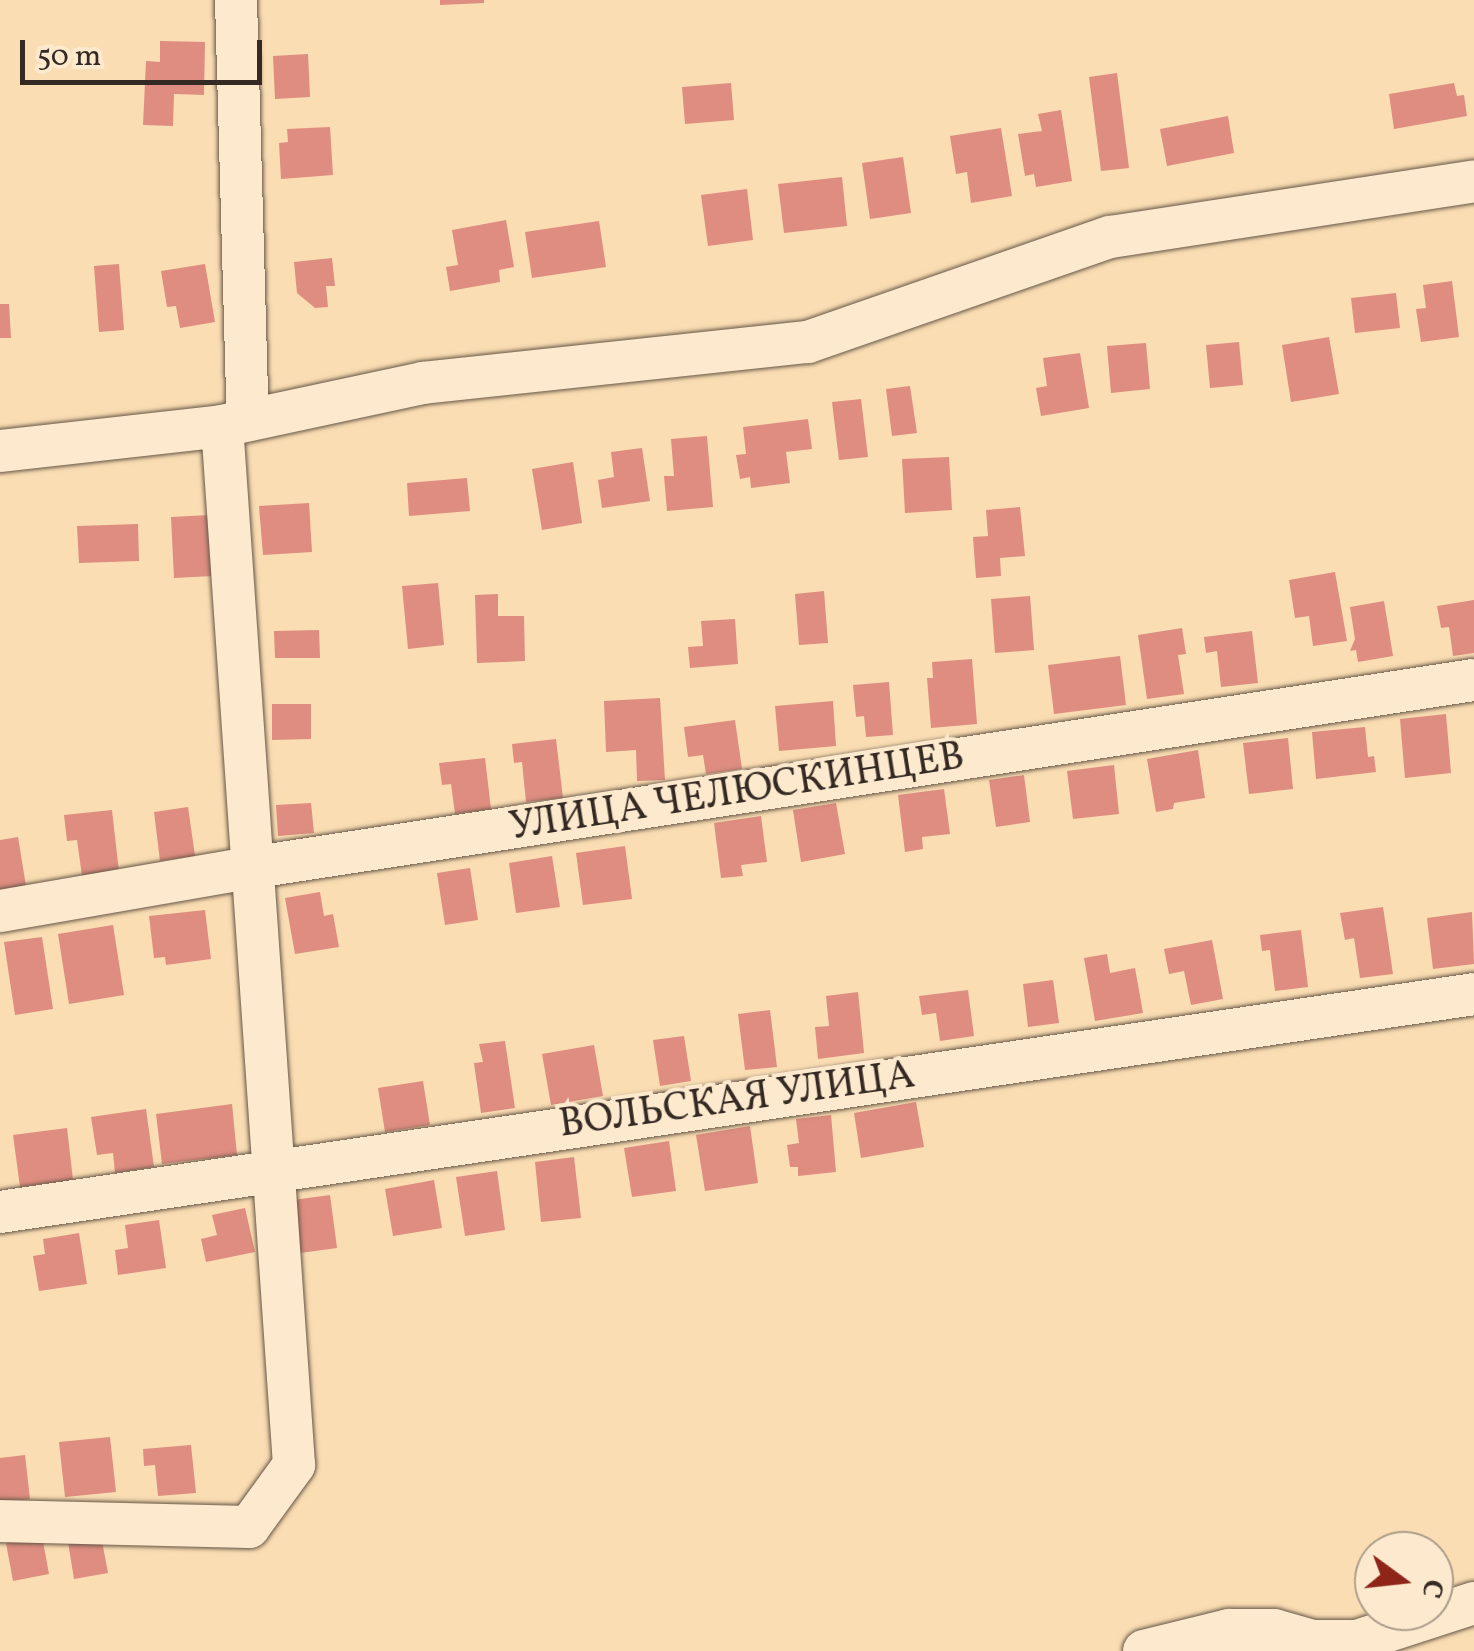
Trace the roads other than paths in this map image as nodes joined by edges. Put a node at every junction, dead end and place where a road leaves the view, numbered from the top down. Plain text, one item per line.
1 (236, 0) edge
2 (1474, 180) edge
3 (235, 423) junction
4 (0, 450) edge
5 (1474, 680) edge
6 (250, 868) junction
7 (0, 911) edge
8 (1474, 994) edge
9 (272, 1169) junction
10 (0, 1212) edge
11 (0, 1521) edge
12 (1474, 1603) edge
13 (1144, 1651) edge

1 - 3 street
2 - 3 street
3 - 4 street
3 - 6 street
5 - 6 street, УЛИЦА ЧЕЛЮСКИНЦЕВ
6 - 7 street, УЛИЦА ЧЕЛЮСКИНЦЕВ
6 - 9 street
8 - 9 street, ВОЛЬСКАЯ УЛИЦА
9 - 10 street, ВОЛЬСКАЯ УЛИЦА
9 - 11 street
12 - 13 street

